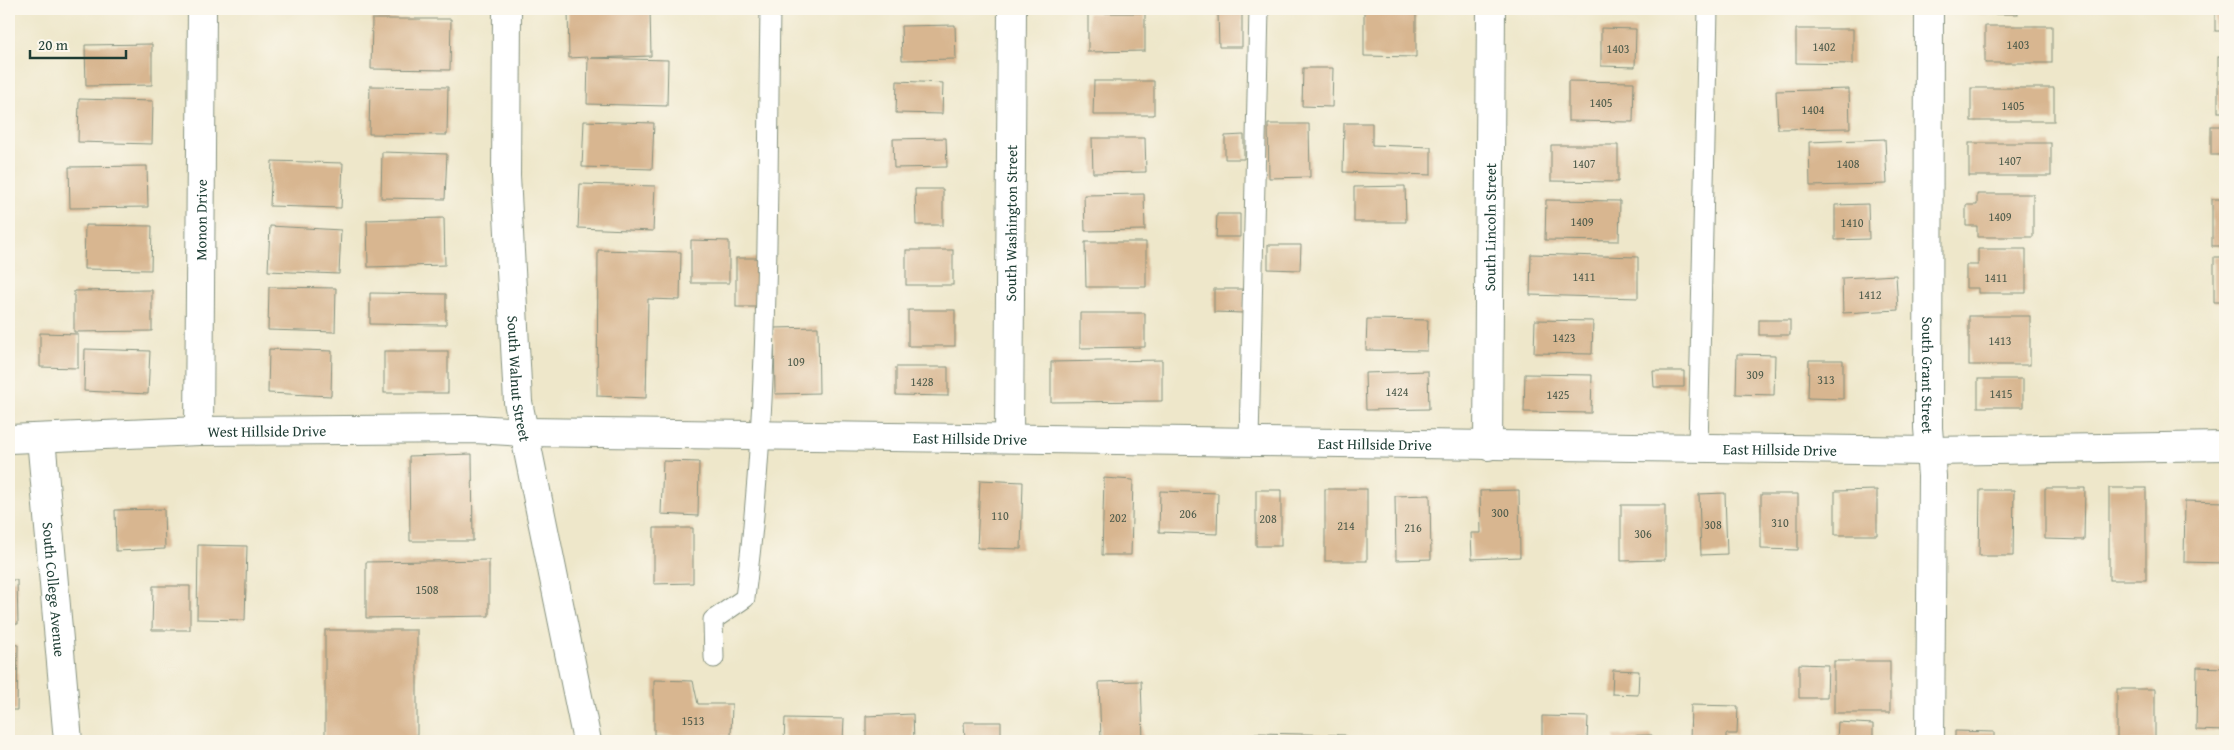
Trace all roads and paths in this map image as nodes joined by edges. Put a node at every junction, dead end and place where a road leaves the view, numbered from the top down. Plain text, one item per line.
1 (202, 9) edge
2 (507, 9) edge
3 (770, 9) edge
4 (1012, 9) edge
5 (1259, 9) edge
6 (1491, 9) edge
7 (1708, 9) edge
8 (1929, 9) edge
9 (199, 432) junction
10 (524, 432) junction
11 (760, 436) junction
12 (41, 438) junction
13 (1010, 438) junction
14 (9, 439) edge
15 (1249, 440) junction
16 (1488, 446) junction
17 (2225, 446) edge
18 (1698, 448) junction
19 (1930, 451) junction
20 (714, 658) dead end
21 (68, 741) edge
22 (587, 741) edge
23 (1930, 741) edge

1 - 9 street, Monon Drive
2 - 10 street, South Walnut Street
3 - 11 lane
4 - 13 street, South Washington Street
5 - 15 lane
6 - 16 street, South Lincoln Street
7 - 18 lane
8 - 19 street, South Grant Street
9 - 10 street, West Hillside Drive
9 - 12 street, West Hillside Drive
10 - 11 street, East Hillside Drive
10 - 22 street, South Walnut Street
11 - 13 street, East Hillside Drive
11 - 20 lane
12 - 14 street, West Hillside Drive
12 - 21 street, South College Avenue
13 - 15 street, East Hillside Drive
15 - 16 street, East Hillside Drive
16 - 18 street, East Hillside Drive
17 - 19 street, East Hillside Drive
18 - 19 street, East Hillside Drive
19 - 23 street, South Grant Street

